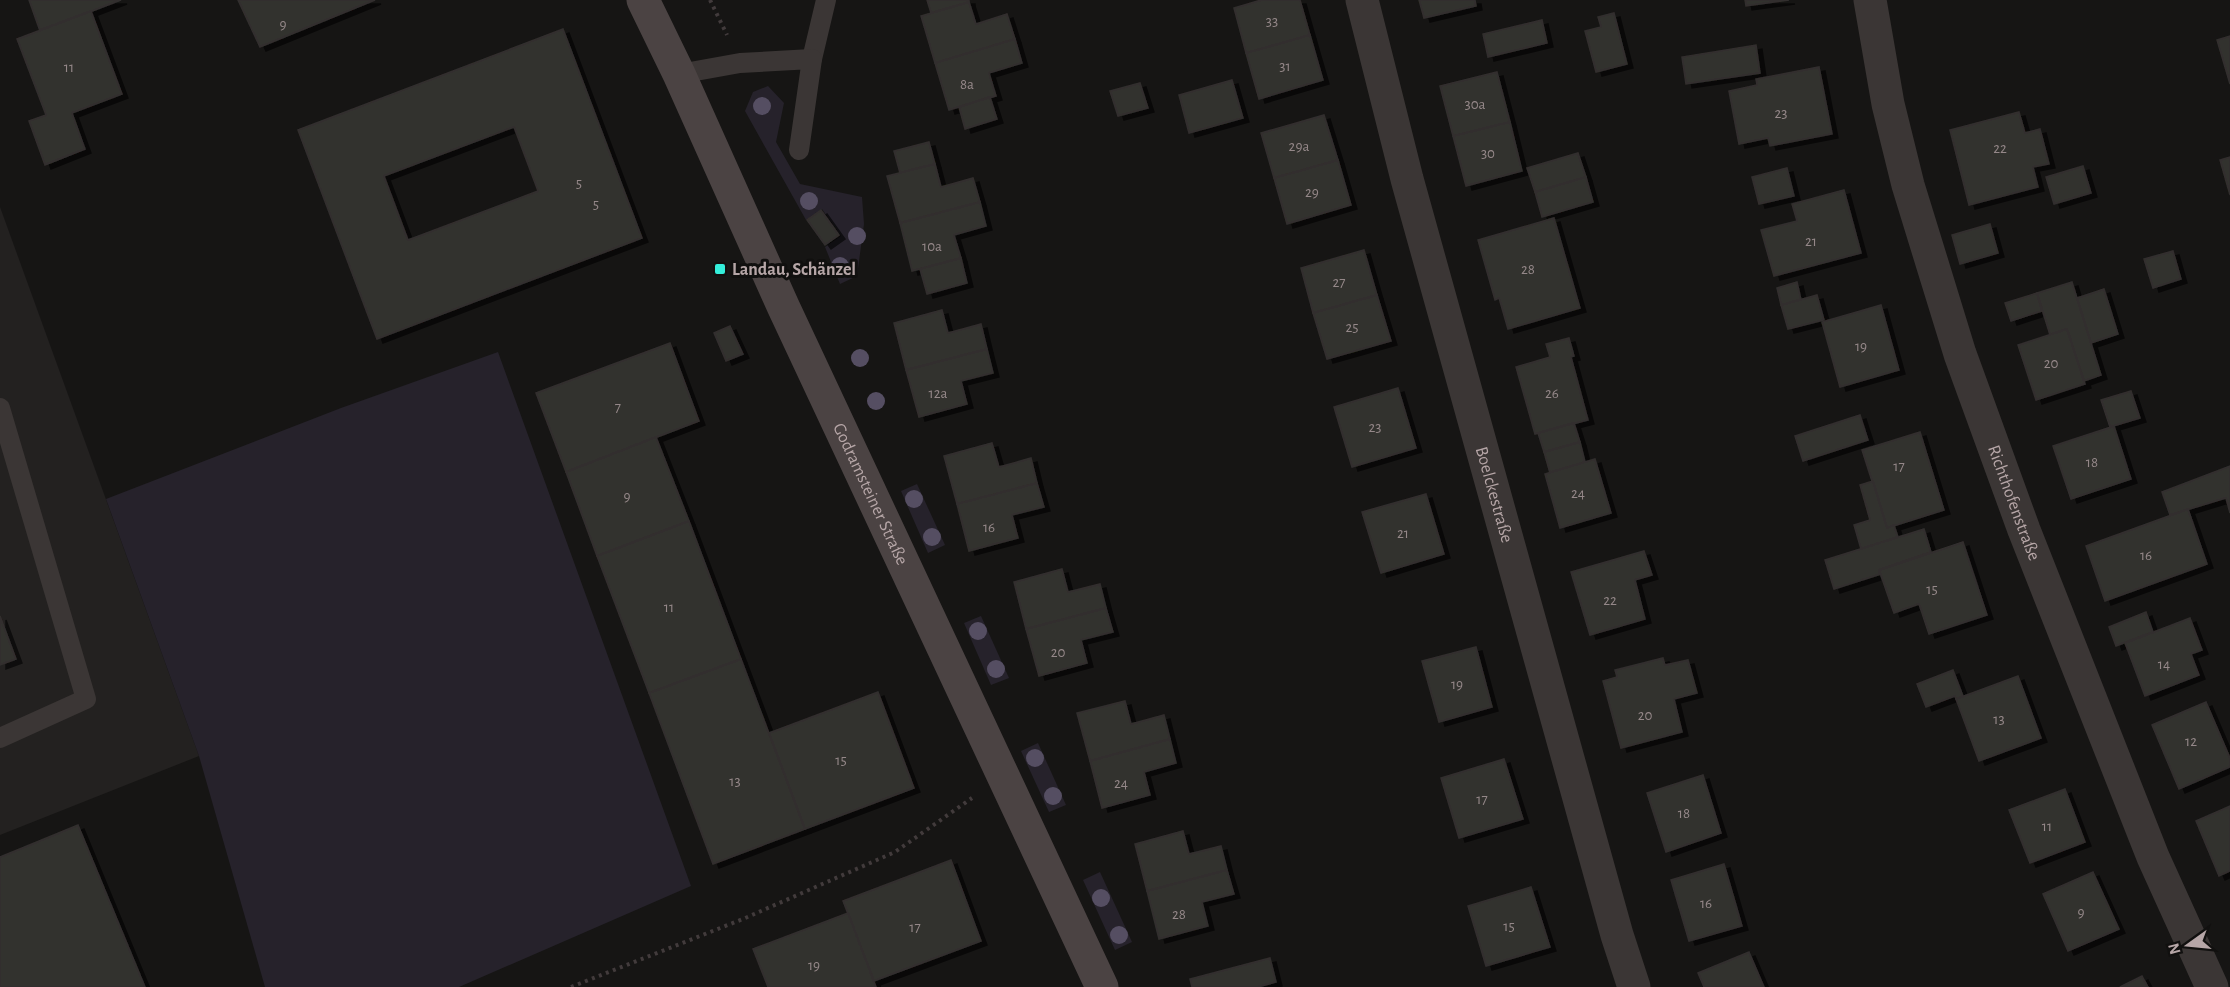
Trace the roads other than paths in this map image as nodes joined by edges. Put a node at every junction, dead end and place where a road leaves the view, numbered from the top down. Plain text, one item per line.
1 (643, 0) edge
2 (826, 0) edge
3 (1362, 0) edge
4 (1870, 0) edge
5 (812, 59) junction
6 (679, 74) junction
7 (799, 150) dead end
8 (0, 408) edge
9 (0, 738) edge
10 (1102, 987) edge
11 (1634, 987) edge
12 (2212, 987) edge

1 - 6 street, Godramsteiner Straße
2 - 5 lane
3 - 11 street, Boelckestraße
4 - 12 street, Richthofenstraße
5 - 6 lane
5 - 7 lane
6 - 10 street, Godramsteiner Straße
8 - 9 lane

